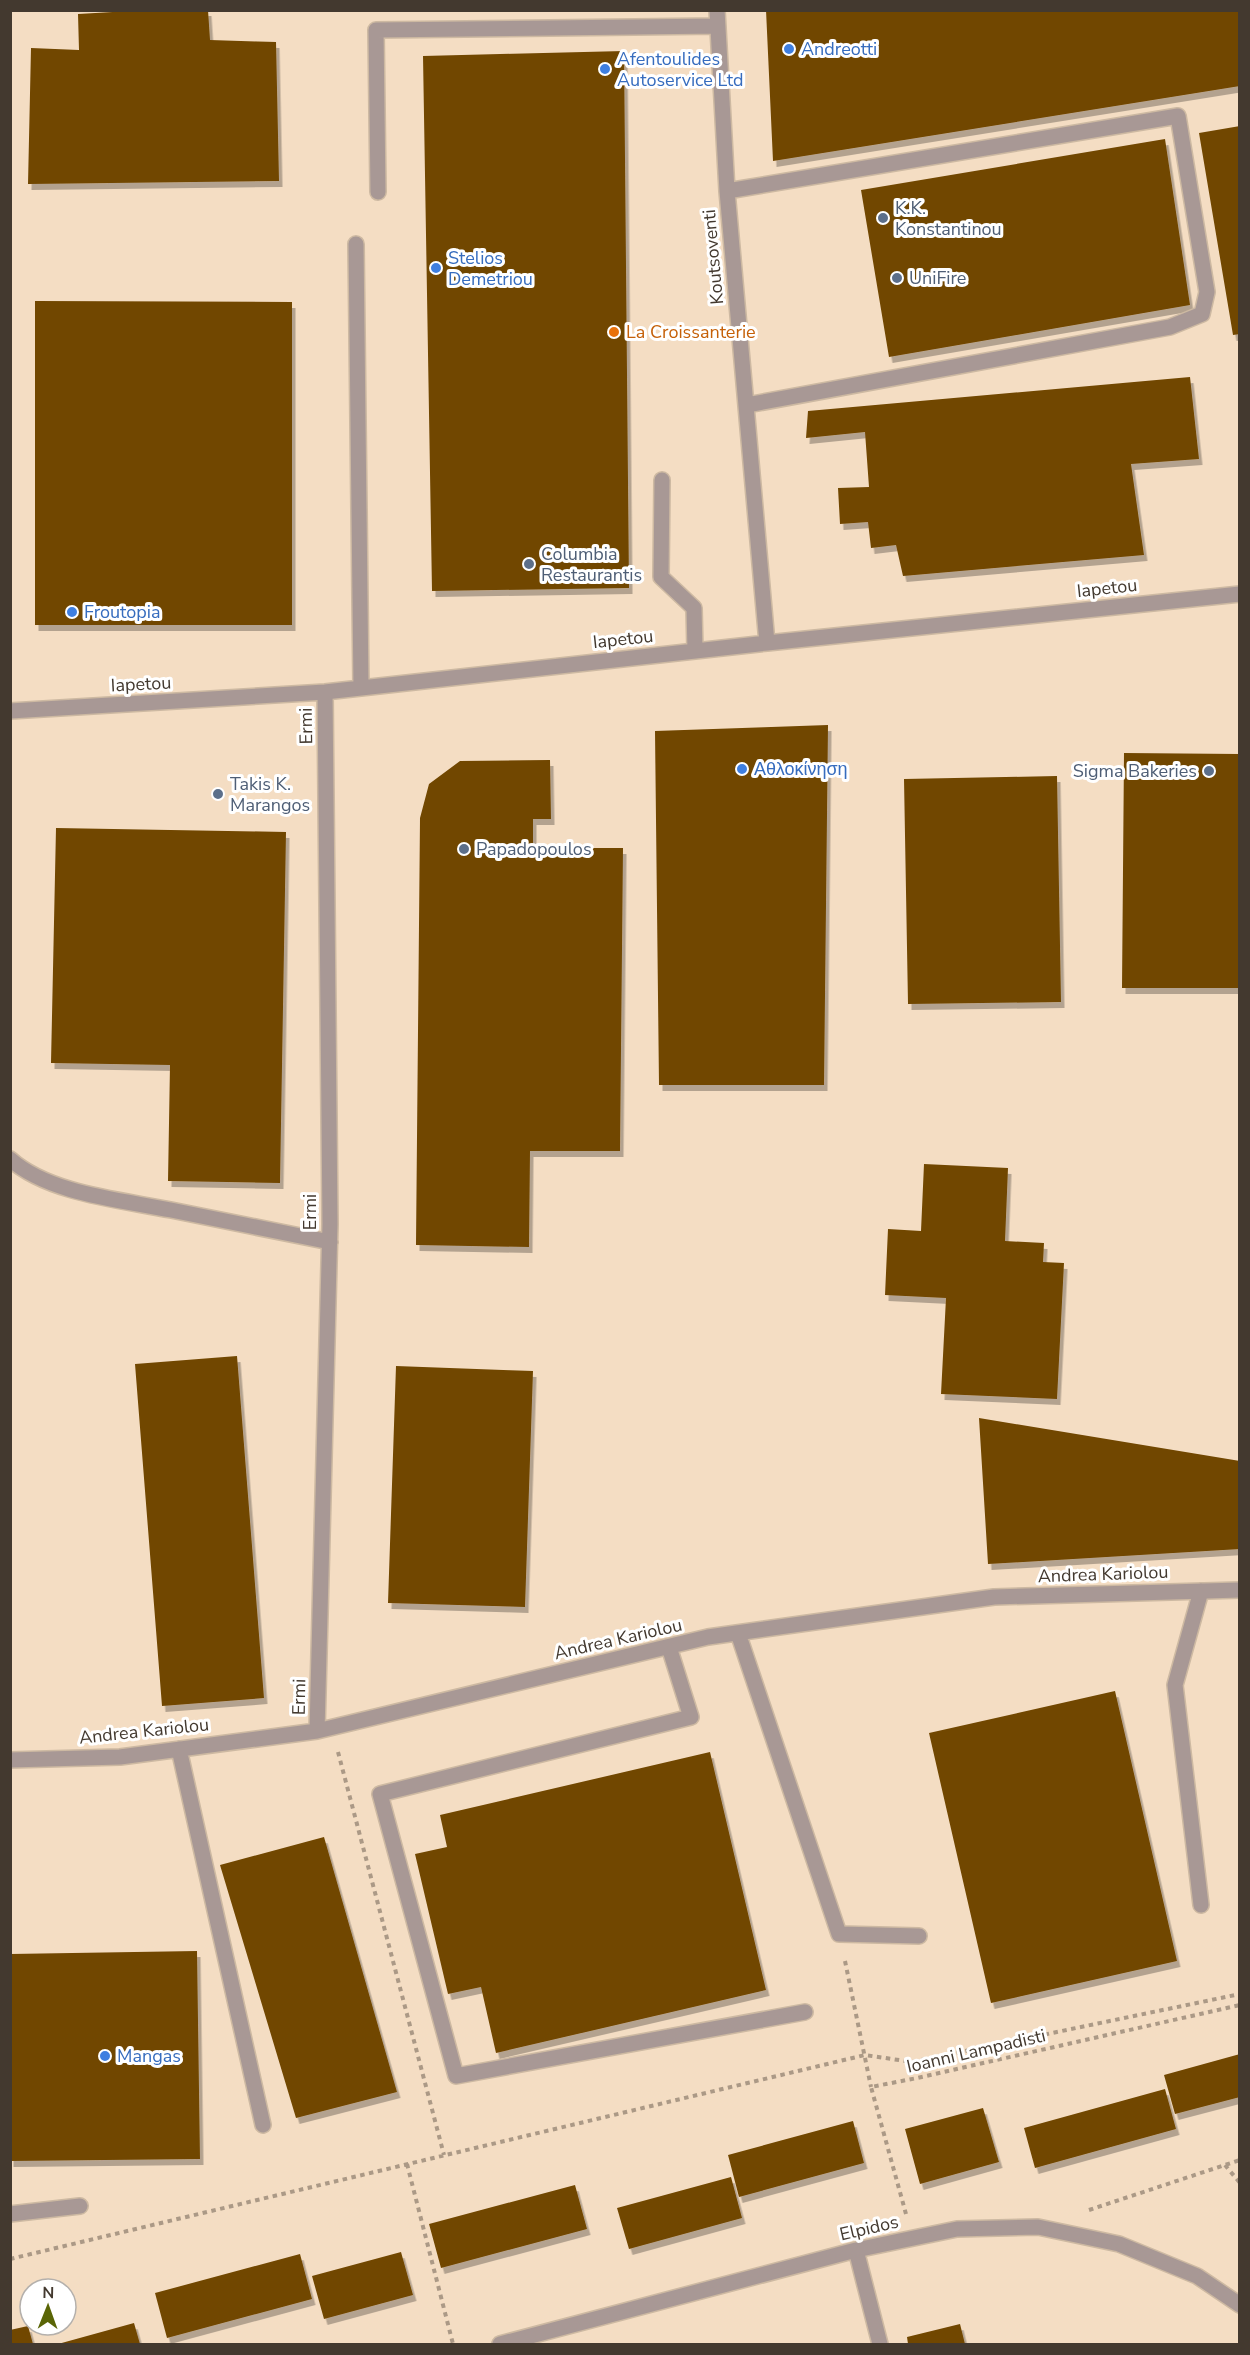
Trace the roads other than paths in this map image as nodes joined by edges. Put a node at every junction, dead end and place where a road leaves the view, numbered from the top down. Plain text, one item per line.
1 (718, 18) edge
2 (727, 191) junction
3 (378, 192) dead end
4 (357, 244) dead end
5 (747, 405) junction
6 (662, 480) dead end
7 (1239, 594) edge
8 (767, 643) junction
9 (694, 651) junction
10 (362, 688) junction
11 (325, 692) junction
12 (10, 711) edge
13 (10, 1159) edge
14 (330, 1242) junction
15 (1201, 1591) junction
16 (1239, 1592) edge
17 (738, 1633) junction
18 (669, 1647) junction
19 (324, 1729) junction
20 (179, 1749) junction
21 (10, 1760) edge
22 (1201, 1905) dead end
23 (919, 1936) dead end
24 (806, 2012) dead end
25 (263, 2126) dead end
26 (80, 2206) dead end
27 (10, 2214) edge
28 (856, 2250) junction
29 (1239, 2305) edge
30 (500, 2344) edge
31 (880, 2344) edge

1 - 2 street, Koutsoventi
1 - 3 street
2 - 5 street, Koutsoventi
2 - 5 street
4 - 10 street
5 - 8 street, Koutsoventi
6 - 9 street
7 - 8 street, Iapetou
8 - 9 street, Iapetou
9 - 10 street, Iapetou
10 - 11 street, Iapetou
11 - 12 street, Iapetou
11 - 14 street, Ermi
13 - 14 street
14 - 19 street, Ermi
15 - 16 street, Andrea Kariolou
15 - 17 street, Andrea Kariolou
15 - 22 street
17 - 18 street, Andrea Kariolou
17 - 23 street
18 - 19 street, Andrea Kariolou
18 - 24 street
19 - 20 street, Andrea Kariolou
20 - 21 street, Andrea Kariolou
20 - 25 street
26 - 27 street
28 - 29 street, Elpidos
28 - 30 street, Elpidos
28 - 31 street

